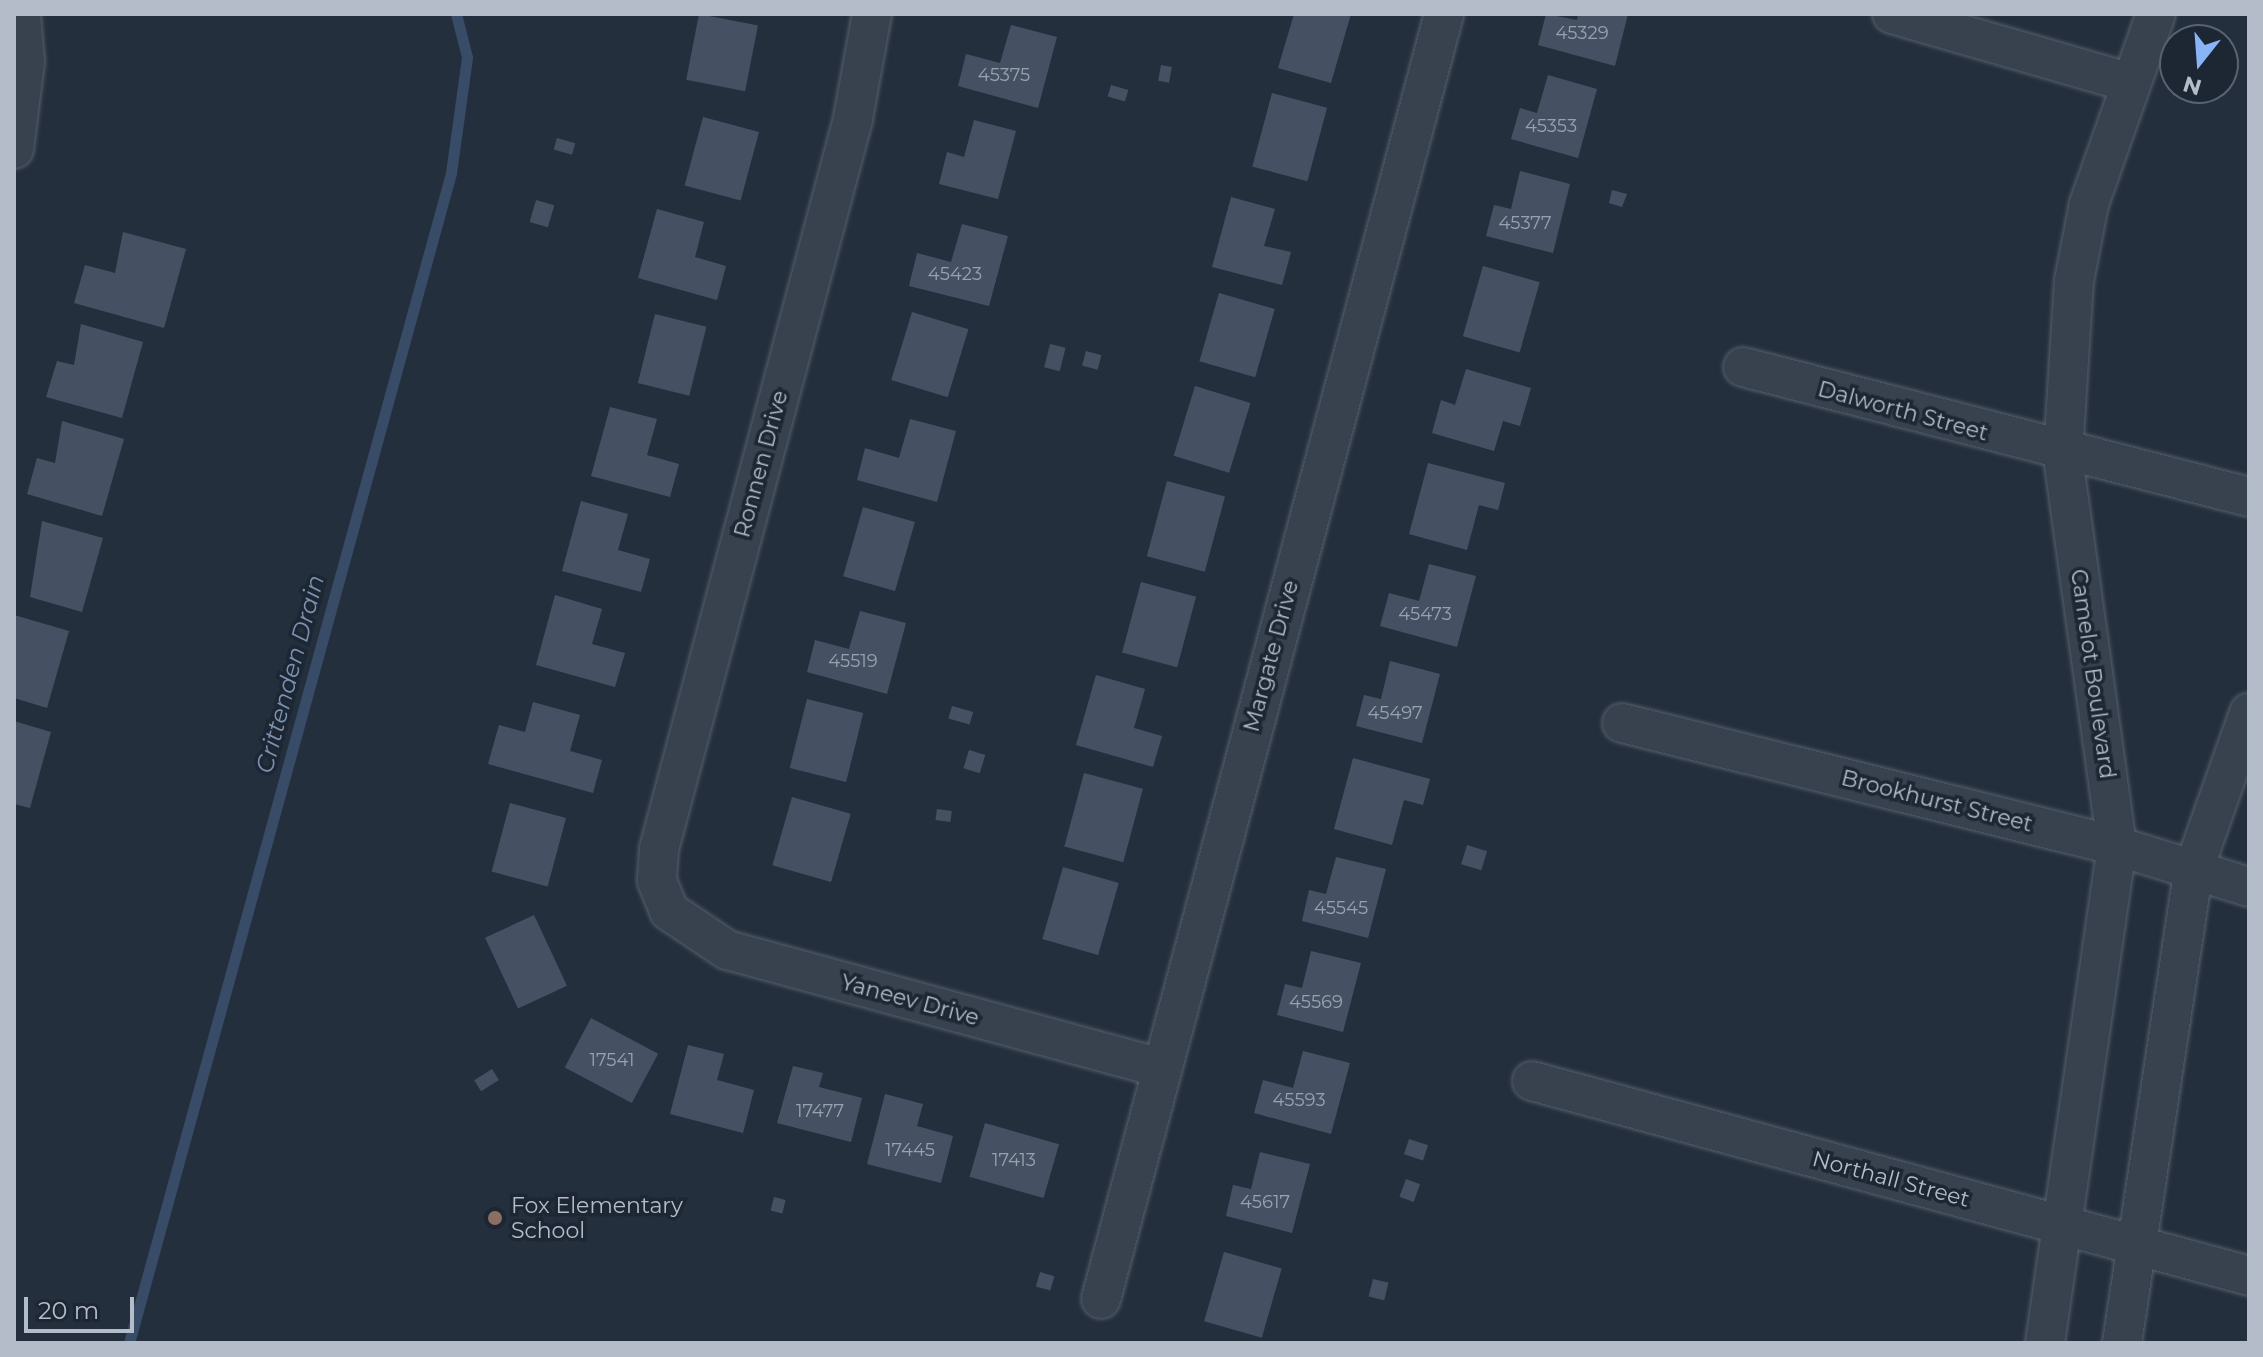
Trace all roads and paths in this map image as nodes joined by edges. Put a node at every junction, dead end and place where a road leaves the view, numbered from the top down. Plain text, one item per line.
1 (21, 14) edge
2 (872, 14) edge
3 (1444, 14) edge
4 (1892, 14) edge
5 (2156, 14) edge
6 (2128, 82) junction
7 (14, 149) edge
8 (1743, 367) dead end
9 (2063, 455) junction
10 (2249, 497) edge
11 (2249, 713) edge
12 (1622, 723) dead end
13 (2117, 846) junction
14 (2193, 871) junction
15 (2249, 887) edge
16 (669, 911) joint
17 (1161, 1068) junction
18 (1532, 1081) dead end
19 (2064, 1227) junction
20 (2134, 1249) junction
21 (2249, 1276) edge
22 (1101, 1299) dead end
23 (2045, 1343) edge
24 (2122, 1343) edge

1 - 7 street
2 - 16 street, Ronnen Drive
3 - 17 street, Margate Drive
4 - 6 street
5 - 6 street, Camelot Boulevard
6 - 9 street, Camelot Boulevard
8 - 9 street, Dalworth Street
9 - 10 street, Dalworth Street
9 - 13 street, Camelot Boulevard
11 - 14 street
12 - 13 street, Brookhurst Street
13 - 14 street, Brookhurst Street
13 - 19 street, Camelot Boulevard
14 - 15 street, Brookhurst Street
14 - 20 street
16 - 17 street, Yaneev Drive
17 - 22 street, Margate Drive
18 - 19 street, Northall Street
19 - 20 street, Northall Street
19 - 23 street, Camelot Boulevard
20 - 21 street, Northall Street
20 - 24 street

